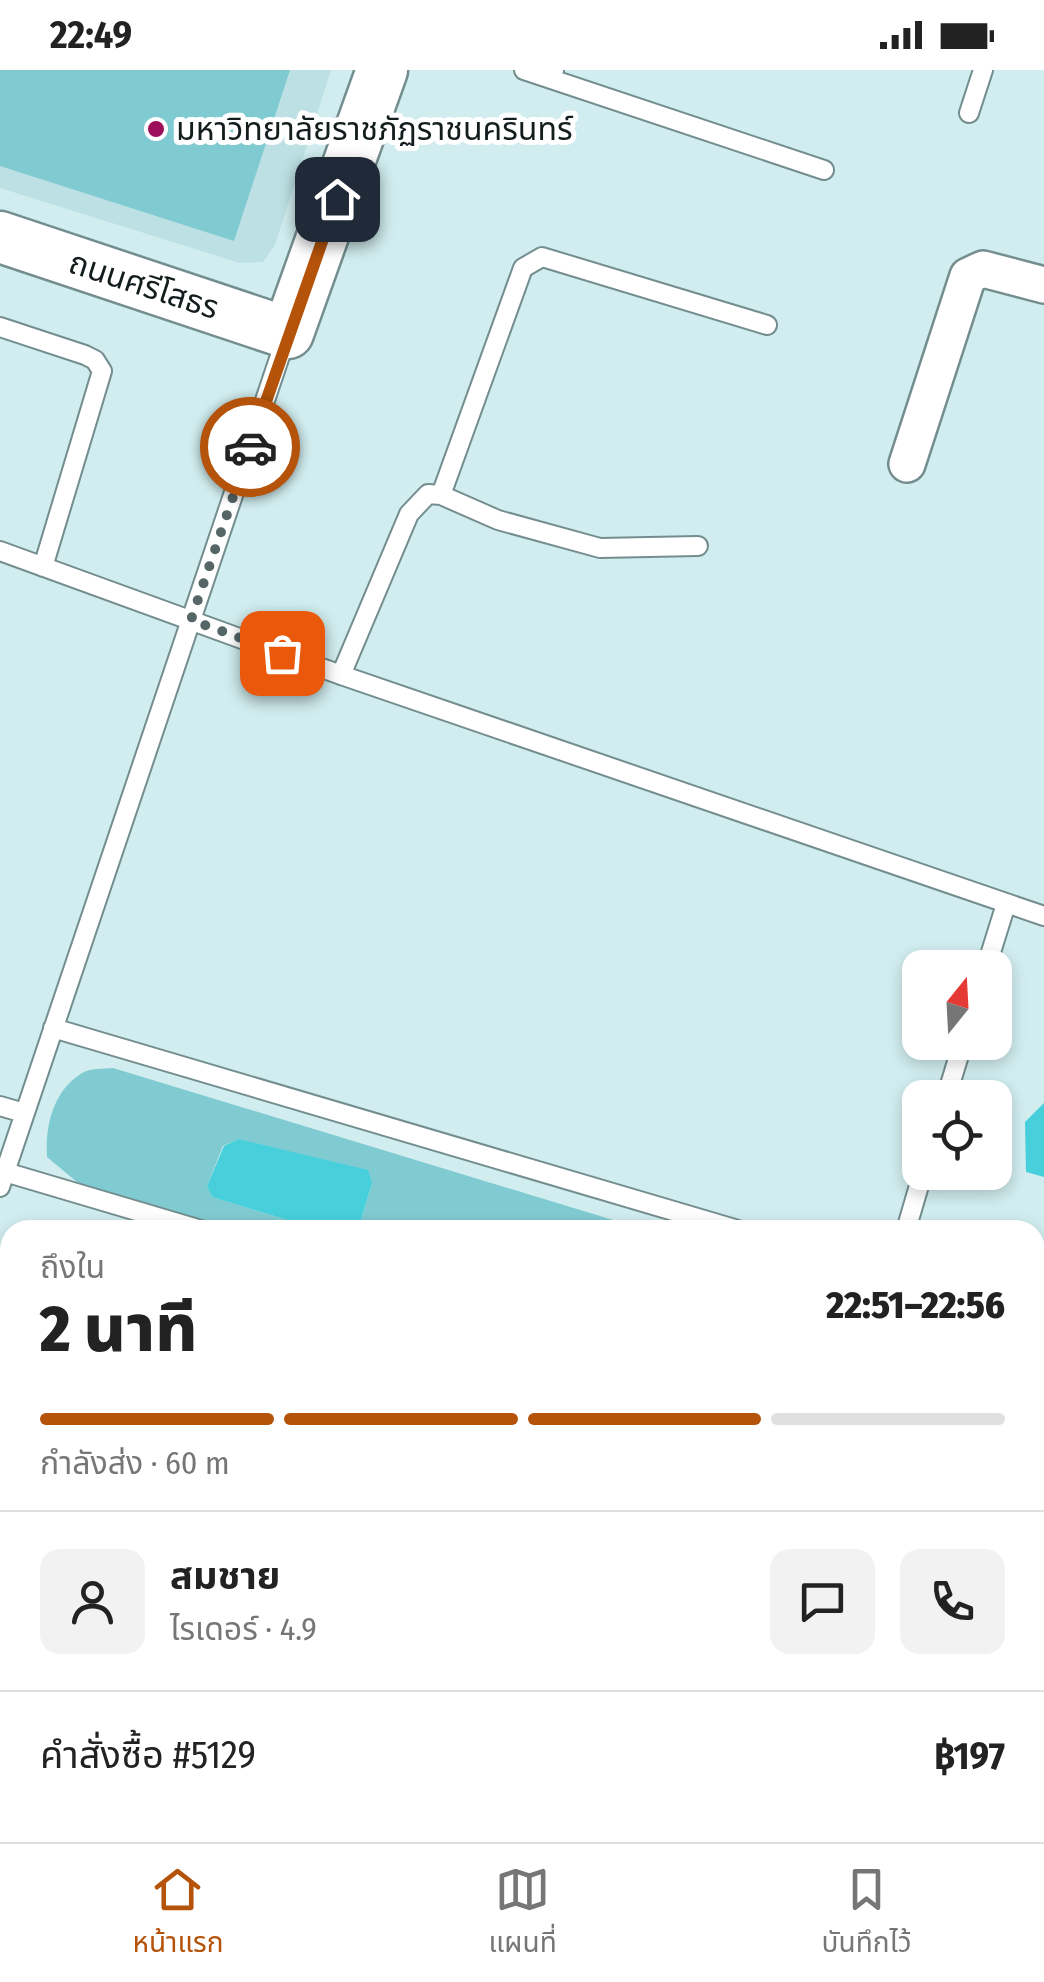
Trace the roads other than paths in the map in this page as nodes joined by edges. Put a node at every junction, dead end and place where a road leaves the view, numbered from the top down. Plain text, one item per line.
1 (382, 70) edge
2 (524, 70) edge
3 (982, 70) edge
4 (552, 75) edge
5 (968, 113) dead end
6 (824, 170) dead end
7 (0, 237) edge
8 (1044, 284) edge
9 (767, 325) dead end
10 (0, 328) edge
11 (288, 333) junction
12 (907, 464) dead end
13 (441, 494) junction
14 (698, 546) dead end
15 (0, 551) edge
16 (44, 567) junction
17 (191, 620) junction
18 (342, 675) junction
19 (1006, 904) junction
20 (1044, 916) edge
21 (992, 950) edge
22 (53, 1028) junction
23 (0, 1106) edge
24 (24, 1113) junction
25 (2, 1179) edge
26 (918, 1190) edge
27 (137, 1211) junction
28 (134, 1220) edge
29 (167, 1220) edge
30 (684, 1220) edge
31 (909, 1220) edge

1 - 11 main road
2 - 4 lane
3 - 5 lane
4 - 6 lane
7 - 11 main road, ถนนศรีโสธร
8 - 12 street
9 - 13 lane
10 - 16 lane
11 - 17 lane
13 - 14 lane
13 - 18 lane
15 - 16 lane
16 - 17 lane
17 - 18 lane
17 - 22 lane
18 - 19 lane
19 - 20 lane
19 - 21 lane
22 - 24 lane
22 - 30 lane
23 - 24 lane
24 - 25 lane
25 - 27 lane
26 - 31 lane
27 - 28 lane
27 - 29 lane

